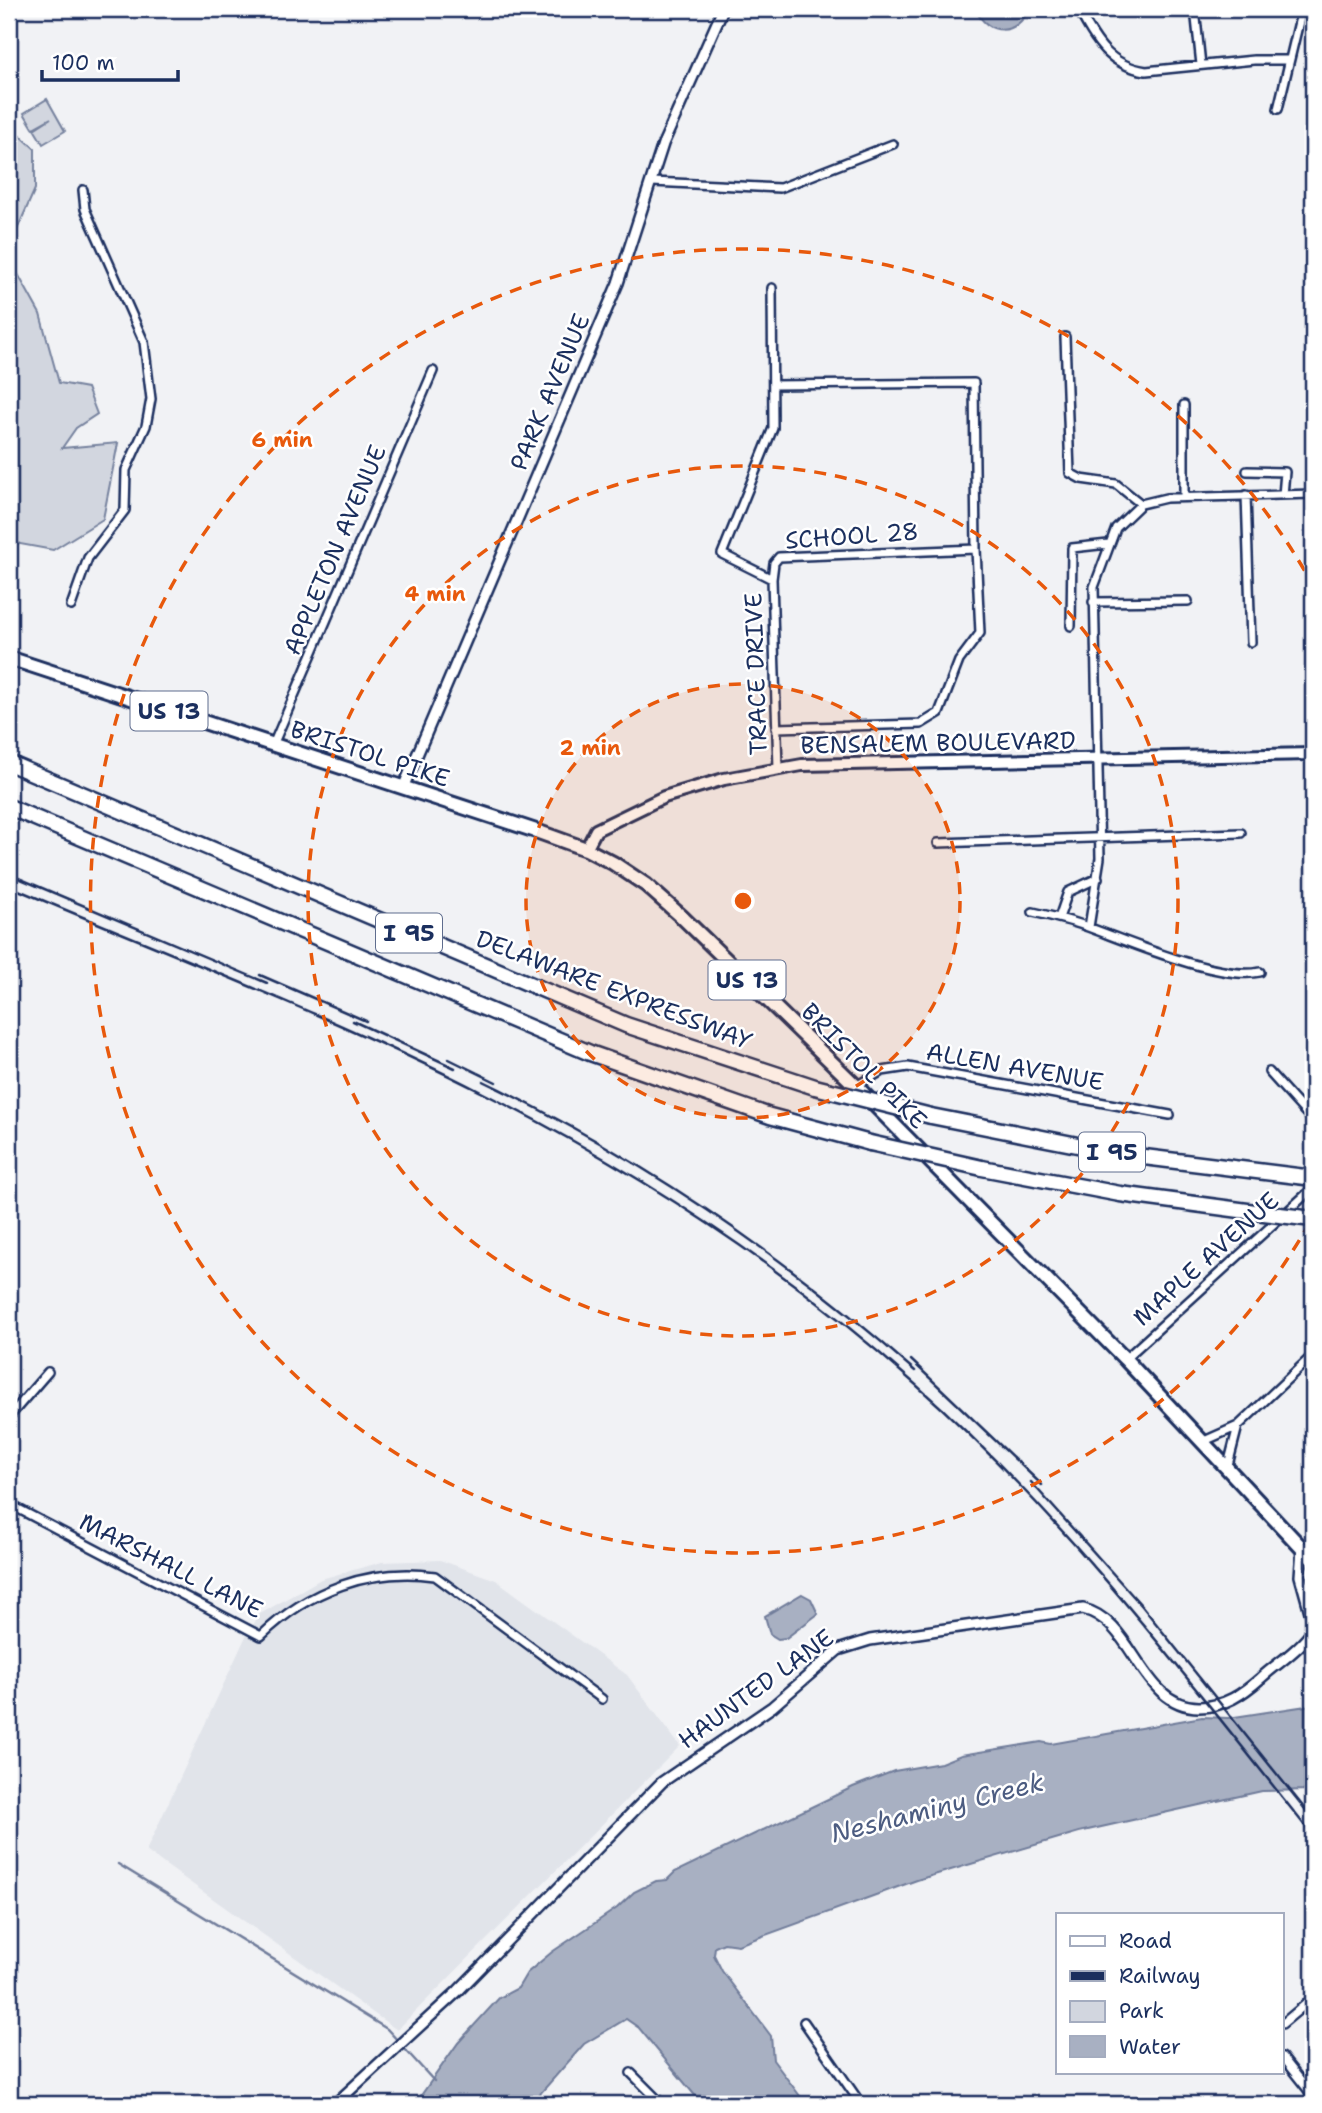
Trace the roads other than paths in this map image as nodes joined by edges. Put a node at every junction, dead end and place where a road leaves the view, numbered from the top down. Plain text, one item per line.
1 (723, 9) edge
2 (1078, 9) edge
3 (1195, 9) edge
4 (1302, 9) edge
5 (1289, 60) junction
6 (1201, 65) junction
7 (1278, 109) dead end
8 (893, 144) dead end
9 (652, 182) junction
10 (83, 190) dead end
11 (772, 288) dead end
12 (1065, 337) dead end
13 (433, 371) dead end
14 (773, 385) junction
15 (1184, 405) dead end
16 (1247, 471) dead end
17 (1246, 495) junction
18 (1283, 495) junction
19 (1313, 495) edge
20 (1184, 497) junction
21 (1141, 504) junction
22 (1108, 544) junction
23 (975, 549) junction
24 (772, 579) junction
25 (1188, 601) dead end
26 (1093, 602) junction
27 (71, 606) dead end
28 (1071, 626) dead end
29 (1251, 642) dead end
30 (9, 658) edge
31 (776, 728) junction
32 (273, 745) junction
33 (1313, 754) edge
34 (1099, 760) junction
35 (9, 763) edge
36 (778, 768) junction
37 (403, 788) junction
38 (9, 807) edge
39 (1241, 833) dead end
40 (1099, 836) junction
41 (938, 843) dead end
42 (586, 849) junction
43 (1098, 878) junction
44 (1033, 912) dead end
45 (1059, 918) junction
46 (1089, 927) junction
47 (1260, 972) dead end
48 (1269, 1072) dead end
49 (856, 1086) junction
50 (1171, 1115) dead end
51 (1313, 1121) edge
52 (1313, 1178) edge
53 (1313, 1188) edge
54 (1313, 1219) edge
55 (1313, 1355) edge
56 (1125, 1359) junction
57 (48, 1372) dead end
58 (9, 1417) edge
59 (1238, 1426) junction
60 (1202, 1442) junction
61 (1227, 1469) junction
62 (9, 1504) edge
63 (1308, 1546) edge
64 (1313, 1560) edge
65 (1313, 1580) edge
66 (1305, 1594) junction
67 (602, 1699) dead end
68 (1313, 1998) edge
69 (804, 2022) dead end
70 (1284, 2022) edge
71 (1284, 2060) edge
72 (631, 2073) dead end
73 (1313, 2096) edge
74 (335, 2104) edge
75 (662, 2104) edge
76 (860, 2104) edge

1 - 9 street, PARK AVENUE
2 - 6 street
3 - 6 street
4 - 5 street
5 - 6 street
5 - 7 street
8 - 9 street
9 - 37 street, PARK AVENUE
10 - 27 street
11 - 14 street, SCHOOL 28
12 - 21 street
13 - 32 street, APPLETON AVENUE
14 - 23 street
14 - 24 street, SCHOOL 28
15 - 20 street
16 - 18 street
17 - 18 street
17 - 20 street
17 - 29 street
18 - 19 street
20 - 21 street
21 - 22 street
22 - 26 street
22 - 28 street
23 - 24 street, SCHOOL 28
23 - 31 street
24 - 31 street, TRACE DRIVE
25 - 26 street
26 - 34 street
30 - 32 main road, BRISTOL PIKE / US 13
31 - 36 street, TRACE DRIVE
32 - 37 main road, BRISTOL PIKE / US 13
33 - 34 main road, BENSALEM BOULEVARD
34 - 36 main road, BENSALEM BOULEVARD
34 - 40 street
35 - 52 highway, DELAWARE EXPRESSWAY / I 95, bridge
36 - 42 main road, BENSALEM BOULEVARD
37 - 42 main road, BRISTOL PIKE / US 13
38 - 54 highway, I 95, bridge
39 - 40 street
40 - 41 street
40 - 43 street
42 - 49 main road, BRISTOL PIKE / US 13
43 - 45 street
43 - 46 street
44 - 45 street
45 - 46 street
46 - 47 street
48 - 51 street
49 - 50 street, ALLEN AVENUE
49 - 56 main road, BRISTOL PIKE / US 13
53 - 56 street, MAPLE AVENUE
55 - 59 street
56 - 60 main road, BRISTOL PIKE / US 13
57 - 58 street
59 - 60 street
59 - 61 street
60 - 61 main road, BRISTOL PIKE / US 13
61 - 63 main road, BRISTOL PIKE / US 13
62 - 67 street, MARSHALL LANE
63 - 64 main road, BRISTOL PIKE / US 13
63 - 66 street, HAUNTED LANE
65 - 66 street
66 - 74 street, HAUNTED LANE
68 - 70 street
69 - 76 street
71 - 73 street
72 - 75 street

